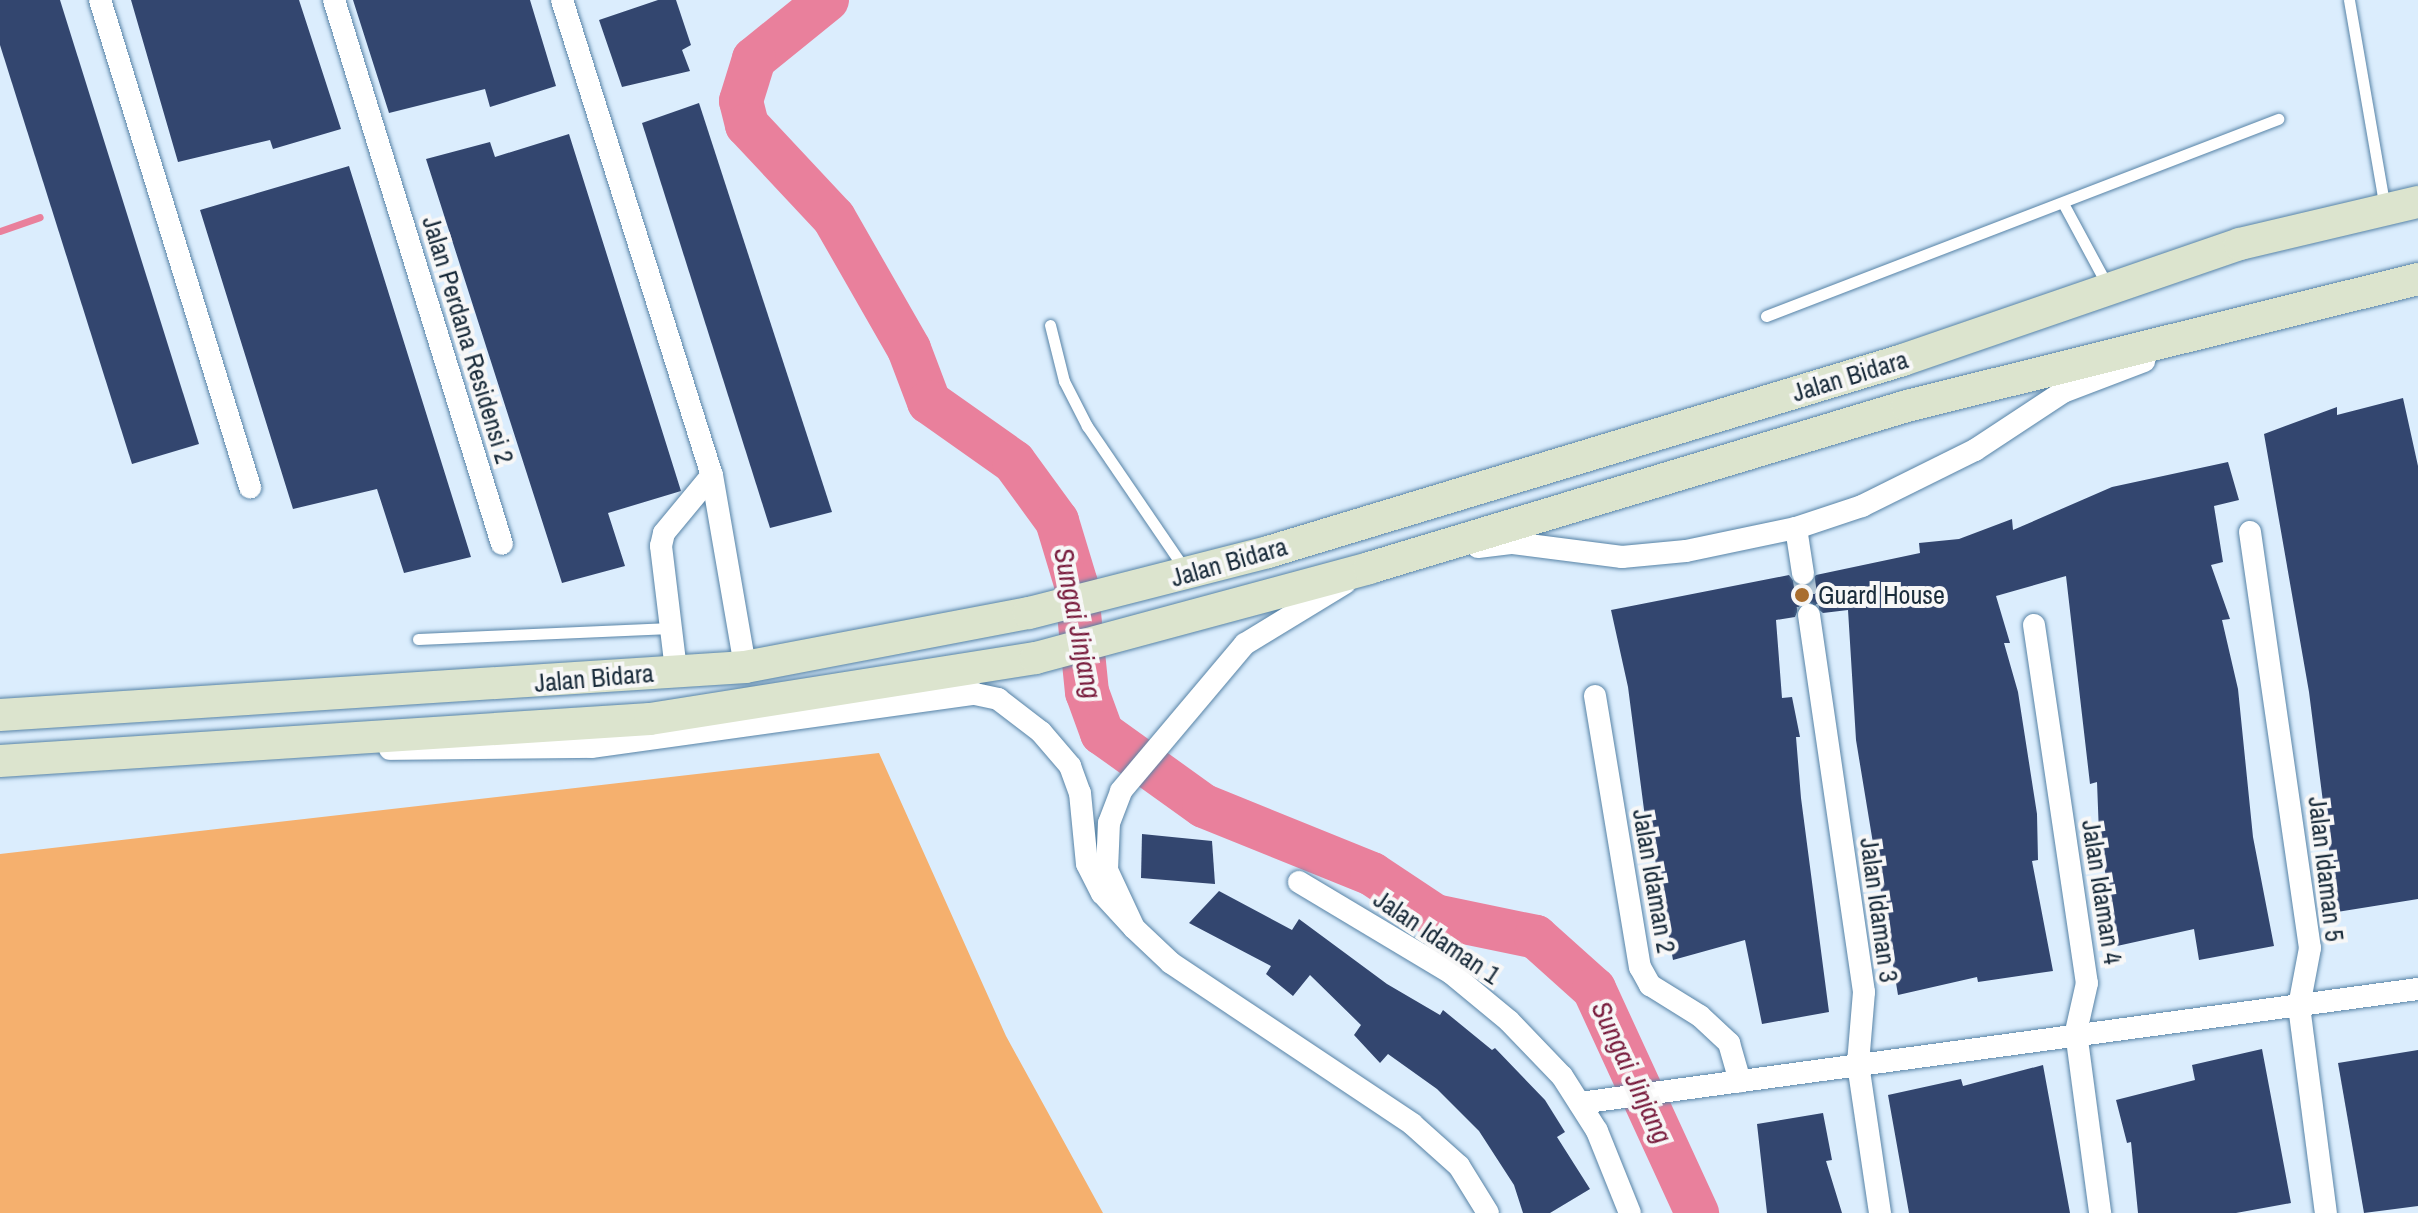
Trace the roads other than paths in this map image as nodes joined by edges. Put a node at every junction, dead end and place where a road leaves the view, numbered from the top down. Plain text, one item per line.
1 (100, 0) edge
2 (334, 0) edge
3 (562, 0) edge
4 (2349, 0) edge
5 (2278, 119) dead end
6 (2418, 202) edge
7 (2064, 205) junction
8 (2385, 209) junction
9 (2418, 279) edge
10 (2107, 286) junction
11 (2333, 300) junction
12 (1766, 316) dead end
13 (1050, 325) dead end
14 (712, 475) junction
15 (250, 487) dead end
16 (1796, 528) junction
17 (2250, 532) dead end
18 (502, 544) dead end
19 (1369, 568) junction
20 (1803, 573) tunnel mouth
21 (1188, 575) junction
22 (1809, 615) tunnel mouth
23 (2034, 625) dead end
24 (671, 628) junction
25 (418, 639) dead end
26 (745, 667) junction
27 (979, 669) junction
28 (676, 670) junction
29 (1595, 696) dead end
30 (0, 715) edge
31 (301, 744) junction
32 (0, 761) edge
33 (1299, 882) dead end
34 (1134, 928) junction
35 (2418, 989) edge
36 (2299, 1006) junction
37 (2076, 1032) junction
38 (1858, 1064) junction
39 (1740, 1081) junction
40 (1580, 1103) junction
41 (1488, 1213) edge
42 (1630, 1213) edge
43 (1880, 1213) edge
44 (2100, 1213) edge
45 (2326, 1213) edge

1 - 15 street
2 - 18 street, Jalan Perdana Residensi 2
3 - 14 street
4 - 8 lane
5 - 7 lane
6 - 8 main road, Jalan Bidara
7 - 10 lane
7 - 12 lane
8 - 10 main road, Jalan Bidara
9 - 11 main road, Jalan Bidara
10 - 21 main road, Jalan Bidara
11 - 16 street
11 - 19 main road, Jalan Bidara
13 - 21 lane
14 - 24 street
14 - 26 street
16 - 19 street
16 - 20 street
17 - 36 street, Jalan Idaman 5
19 - 27 main road, Jalan Bidara
19 - 34 street
21 - 26 main road, Jalan Bidara
22 - 38 street, Jalan Idaman 3
23 - 37 street, Jalan Idaman 4
24 - 25 lane
24 - 28 street
26 - 28 main road, Jalan Bidara
27 - 28 main road
27 - 31 main road, Jalan Bidara
28 - 30 main road, Jalan Bidara
29 - 39 street, Jalan Idaman 2
31 - 32 main road, Jalan Bidara
31 - 34 street
33 - 40 street, Jalan Idaman 1
34 - 41 street
35 - 36 street
36 - 37 street
36 - 45 street, Jalan Idaman 5
37 - 38 street
37 - 44 street, Jalan Idaman 4
38 - 39 street
38 - 43 street, Jalan Idaman 3
39 - 40 street
40 - 42 street, Jalan Idaman 1

